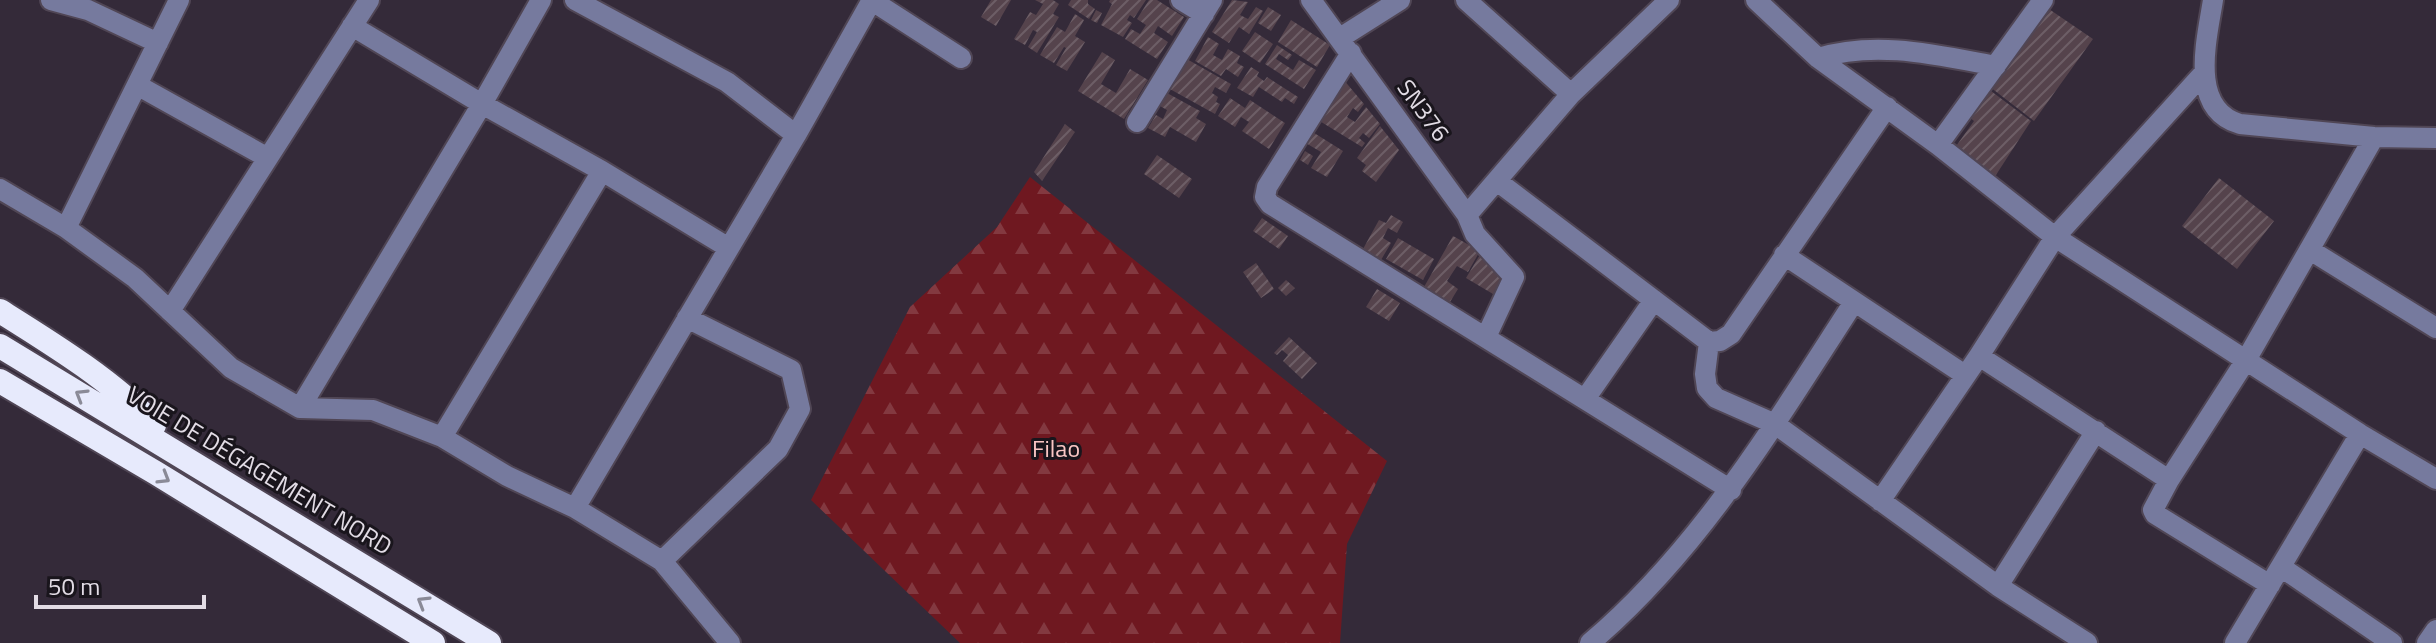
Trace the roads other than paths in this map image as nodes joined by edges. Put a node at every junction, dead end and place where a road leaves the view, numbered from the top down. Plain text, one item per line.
1 (51, 0) edge
2 (179, 0) edge
3 (369, 0) edge
4 (541, 0) edge
5 (575, 0) edge
6 (872, 0) edge
7 (1181, 0) edge
8 (1311, 0) edge
9 (1400, 0) edge
10 (1466, 0) edge
11 (1669, 0) edge
12 (1756, 0) edge
13 (2043, 0) edge
14 (2213, 0) edge
15 (1208, 7) edge
16 (352, 26) junction
17 (158, 43) junction
18 (1345, 45) junction
19 (961, 58) dead end
20 (1818, 58) junction
21 (1996, 66) junction
22 (2203, 74) junction
23 (137, 85) junction
24 (1571, 94) junction
25 (482, 104) junction
26 (1887, 107) junction
27 (1137, 122) dead end
28 (796, 135) junction
29 (2374, 137) junction
30 (2436, 138) edge
31 (1938, 145) junction
32 (268, 158) junction
33 (602, 171) junction
34 (1497, 181) junction
35 (0, 189) edge
36 (1467, 215) junction
37 (66, 228) junction
38 (2055, 237) junction
39 (729, 248) junction
40 (2310, 250) junction
41 (1784, 255) junction
42 (1654, 300) junction
43 (1854, 302) junction
44 (0, 311) edge
45 (170, 311) junction
46 (687, 318) junction
47 (2434, 320) edge
48 (1486, 337) junction
49 (1709, 342) junction
50 (0, 346) edge
51 (1979, 356) junction
52 (2246, 360) junction
53 (1965, 375) junction
54 (0, 381) edge
55 (1585, 399) junction
56 (300, 408) junction
57 (1775, 424) junction
58 (2096, 431) junction
59 (2360, 434) junction
60 (442, 437) junction
61 (180, 454) junction
62 (2436, 479) edge
63 (2169, 480) junction
64 (1731, 490) junction
65 (1880, 501) junction
66 (575, 508) junction
67 (662, 561) junction
68 (2275, 576) junction
69 (1998, 586) junction
70 (2436, 630) edge
71 (433, 643) edge
72 (489, 643) edge
73 (730, 643) edge
74 (1590, 643) edge
75 (2087, 643) edge
76 (2235, 643) edge
77 (2392, 643) edge
78 (2427, 643) edge

1 - 17 street
2 - 17 street
3 - 16 street
4 - 25 street
5 - 28 street
6 - 19 street
6 - 28 street
7 - 15 street
8 - 18 street, SN376
9 - 18 street
10 - 24 street
11 - 24 street
12 - 20 street
13 - 21 street
14 - 22 street
15 - 27 street
16 - 25 street
16 - 32 street
17 - 23 street
18 - 36 street, SN376
18 - 48 street
20 - 21 street
20 - 26 street
21 - 31 street
22 - 29 street
22 - 38 street
23 - 32 street
23 - 37 street
24 - 34 street
25 - 33 street
25 - 56 street
26 - 31 street
26 - 41 street
28 - 39 street
29 - 30 street
29 - 40 street
31 - 38 street
32 - 45 street
33 - 39 street
33 - 60 street
34 - 36 street
34 - 42 street
35 - 37 street
36 - 48 street, SN376
37 - 45 street
38 - 51 street
38 - 52 street
39 - 46 street
40 - 47 street
40 - 52 street
41 - 43 street
41 - 49 street
42 - 49 street
42 - 55 street
43 - 53 street
43 - 57 street
44 - 61 highway
45 - 56 street
46 - 66 street
46 - 67 street
48 - 55 street
49 - 57 street
61 -> 50 highway, VOIE DE DÉGAGEMENT NORD
51 - 53 street
51 - 58 street
52 - 59 street
52 - 63 street
53 - 65 street
54 -> 71 highway
55 - 64 street
56 - 60 street
57 - 64 street
57 - 65 street
58 - 63 street
58 - 69 street
59 - 62 street
59 - 68 street
60 - 66 street
72 -> 61 highway, VOIE DE DÉGAGEMENT NORD
63 - 68 street
64 - 74 street
65 - 69 street
66 - 67 street
67 - 73 street
68 - 76 street
68 - 77 street
69 - 75 street
70 - 78 street

